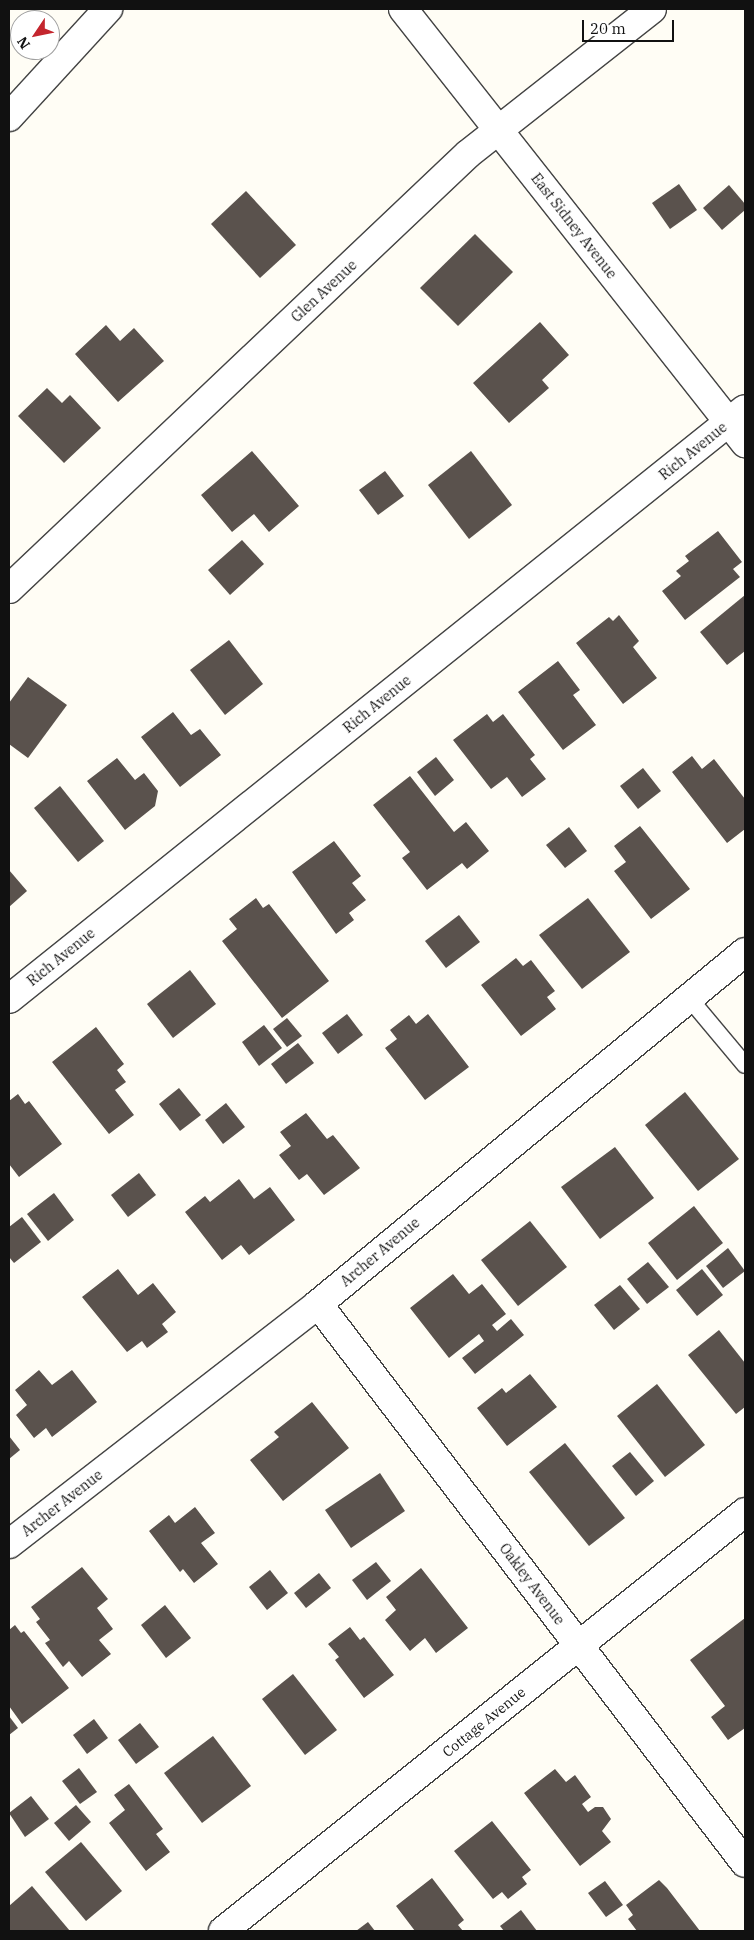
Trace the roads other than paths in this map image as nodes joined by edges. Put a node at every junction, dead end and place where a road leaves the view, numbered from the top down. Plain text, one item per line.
1 (108, 9) edge
2 (403, 9) edge
3 (652, 9) edge
4 (9, 117) edge
5 (498, 130) junction
6 (740, 424) edge
7 (9, 589) edge
8 (745, 952) edge
9 (689, 998) junction
10 (9, 999) edge
11 (745, 1065) edge
12 (318, 1304) junction
13 (745, 1512) edge
14 (9, 1544) edge
15 (579, 1645) junction
16 (745, 1864) edge
17 (223, 1931) edge

1 - 4 street
2 - 5 street, East Sidney Avenue
3 - 5 street, Glen Avenue
5 - 6 street, East Sidney Avenue
5 - 7 street, Glen Avenue
6 - 10 street, Rich Avenue
8 - 9 street, Archer Avenue
9 - 11 lane
9 - 12 street, Archer Avenue
12 - 14 street, Archer Avenue
12 - 15 street, Oakley Avenue
13 - 15 street, Cottage Avenue
15 - 16 street, Oakley Avenue
15 - 17 street, Cottage Avenue

